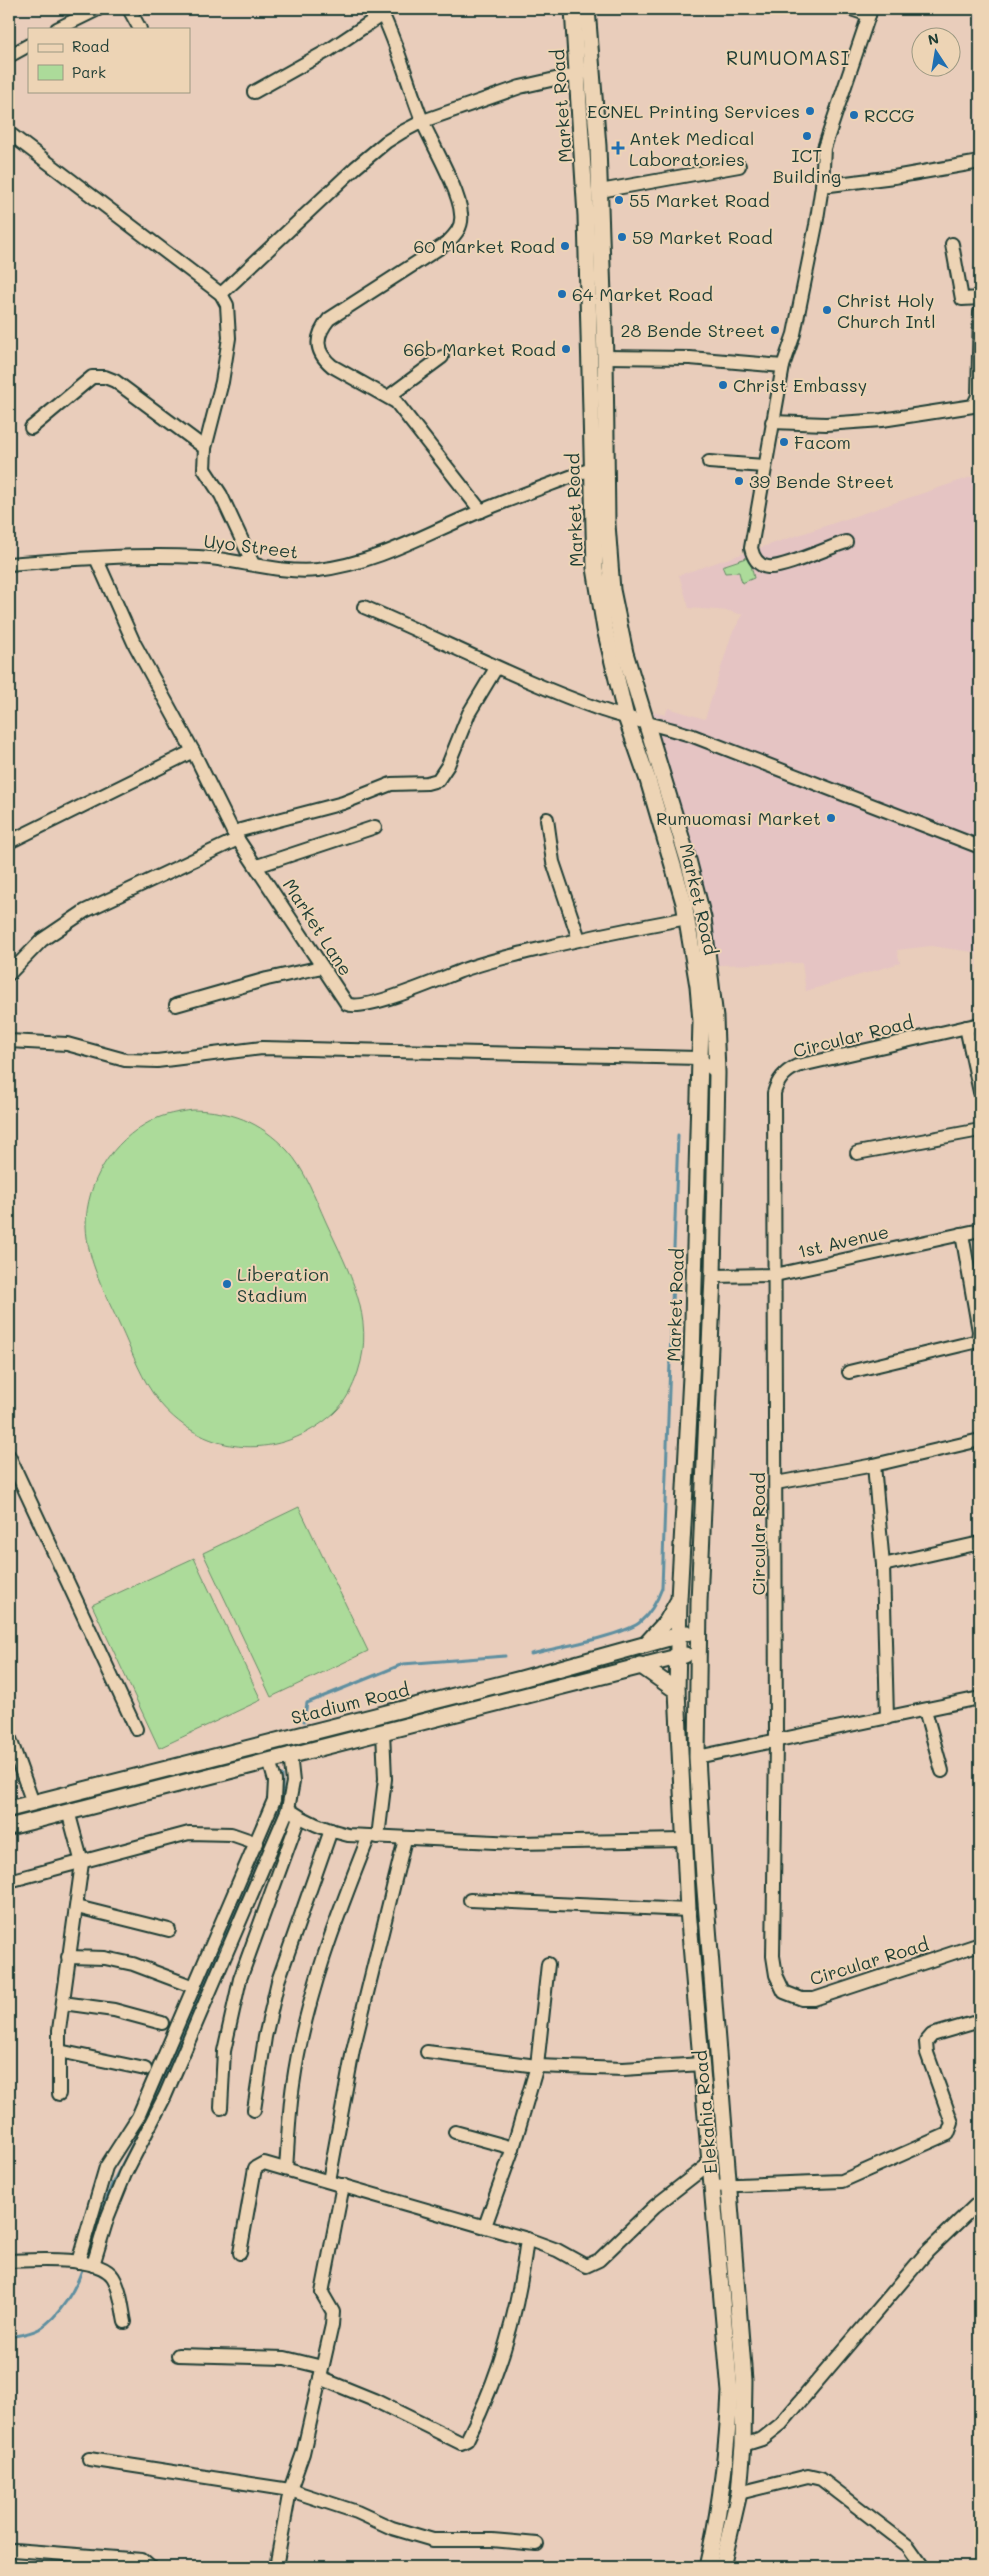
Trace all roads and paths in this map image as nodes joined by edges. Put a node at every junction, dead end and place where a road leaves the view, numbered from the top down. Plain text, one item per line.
1 (98, 9) edge
2 (129, 9) edge
3 (573, 9) edge
4 (587, 9) edge
5 (851, 9) edge
6 (382, 11) edge
7 (870, 12) edge
8 (60, 28) edge
9 (139, 28) edge
10 (28, 46) edge
11 (9, 56) edge
12 (585, 72) junction
13 (254, 92) dead end
14 (422, 121) junction
15 (9, 133) edge
16 (980, 162) edge
17 (739, 166) dead end
18 (822, 186) junction
19 (600, 190) junction
20 (952, 244) dead end
21 (221, 294) junction
22 (980, 298) edge
23 (980, 312) edge
24 (442, 357) dead end
25 (605, 357) junction
26 (783, 366) junction
27 (388, 397) junction
28 (772, 422) junction
29 (31, 428) dead end
30 (205, 448) junction
31 (709, 462) dead end
32 (764, 466) junction
33 (591, 469) junction
34 (481, 511) junction
35 (846, 542) dead end
36 (96, 558) junction
37 (9, 564) edge
38 (253, 564) junction
39 (364, 607) dead end
40 (496, 668) junction
41 (626, 717) junction
42 (645, 721) junction
43 (193, 751) junction
44 (548, 819) dead end
45 (375, 827) dead end
46 (235, 836) junction
47 (9, 842) edge
48 (980, 847) edge
49 (257, 866) junction
50 (687, 918) junction
51 (579, 939) junction
52 (322, 967) junction
53 (9, 974) edge
54 (176, 1005) dead end
55 (980, 1024) edge
56 (966, 1027) junction
57 (9, 1041) edge
58 (699, 1058) junction
59 (717, 1073) junction
60 (980, 1092) edge
61 (980, 1130) edge
62 (858, 1153) dead end
63 (980, 1230) edge
64 (962, 1234) junction
65 (775, 1275) junction
66 (713, 1276) junction
67 (849, 1372) dead end
68 (980, 1440) edge
69 (9, 1456) edge
70 (874, 1464) junction
71 (776, 1483) junction
72 (980, 1542) edge
73 (883, 1565) junction
74 (679, 1599) junction
75 (699, 1631) junction
76 (678, 1635) junction
77 (644, 1645) junction
78 (698, 1651) junction
79 (677, 1657) junction
80 (640, 1665) junction
81 (677, 1691) junction
82 (980, 1698) edge
83 (925, 1710) junction
84 (888, 1718) junction
85 (136, 1729) dead end
86 (383, 1731) junction
87 (9, 1736) edge
88 (776, 1742) junction
89 (290, 1754) junction
90 (697, 1757) junction
91 (269, 1760) junction
92 (942, 1771) dead end
93 (33, 1803) junction
94 (9, 1809) edge
95 (288, 1809) junction
96 (68, 1811) junction
97 (299, 1817) junction
98 (9, 1827) edge
99 (331, 1830) junction
100 (373, 1836) junction
101 (405, 1839) junction
102 (683, 1840) junction
103 (257, 1843) junction
104 (82, 1863) junction
105 (9, 1882) edge
106 (470, 1900) dead end
107 (78, 1907) junction
108 (688, 1910) junction
109 (169, 1930) dead end
110 (980, 1944) edge
111 (68, 1957) junction
112 (548, 1964) dead end
113 (194, 1987) junction
114 (63, 2003) junction
115 (980, 2021) edge
116 (162, 2023) dead end
117 (59, 2051) junction
118 (427, 2052) dead end
119 (702, 2064) junction
120 (537, 2066) junction
121 (145, 2069) dead end
122 (59, 2094) dead end
123 (221, 2108) dead end
124 (254, 2110) dead end
125 (455, 2132) dead end
126 (513, 2148) junction
127 (710, 2163) junction
128 (286, 2169) junction
129 (329, 2181) junction
130 (343, 2185) junction
131 (712, 2186) junction
132 (730, 2187) junction
133 (980, 2201) edge
134 (485, 2226) junction
135 (527, 2239) junction
136 (240, 2253) dead end
137 (9, 2261) edge
138 (78, 2262) junction
139 (93, 2265) junction
140 (125, 2322) dead end
141 (178, 2355) dead end
142 (321, 2373) junction
143 (743, 2445) junction
144 (89, 2460) dead end
145 (290, 2490) junction
146 (739, 2493) junction
147 (537, 2544) dead end
148 (14, 2550) dead end
149 (150, 2567) edge
150 (276, 2567) edge
151 (707, 2567) edge
152 (722, 2567) edge
153 (923, 2567) edge

1 - 8 street
2 - 9 street
3 - 12 main road, Market Road
4 - 12 main road, Market Road
5 - 7 street
6 - 13 street
6 - 14 street
7 - 18 street
10 - 11 street
12 - 14 street
12 - 19 main road, Market Road
12 - 33 main road, Market Road
14 - 21 street
14 - 27 street
15 - 21 street
16 - 18 street
17 - 19 street
18 - 26 street
19 - 25 main road, Market Road
20 - 22 street
21 - 30 street
23 - 28 street
24 - 27 street
25 - 26 street
25 - 42 main road, Market Road
26 - 28 street
27 - 34 street
28 - 32 street
29 - 30 street
30 - 38 street
31 - 32 street
32 - 35 street
33 - 34 street, Uyo Street
33 - 41 main road, Market Road
34 - 38 street, Uyo Street
36 - 37 street, Uyo Street
36 - 38 street, Uyo Street
36 - 43 street, Market Lane
39 - 40 street
40 - 41 street
40 - 46 street
41 - 42 street
41 - 50 main road, Market Road
42 - 48 street
42 - 59 main road, Market Road
43 - 46 street, Market Lane
43 - 47 street
44 - 51 street
45 - 49 street
46 - 49 street, Market Lane
46 - 53 street
49 - 52 street, Market Lane
50 - 51 street, Market Lane
50 - 58 main road, Market Road
51 - 52 street, Market Lane
52 - 54 street
55 - 56 street, Circular Road
56 - 60 street
56 - 65 street, Circular Road
57 - 58 street
58 - 59 street
58 - 74 main road, Market Road
59 - 66 main road, Market Road
61 - 62 street
63 - 64 street, 1st Avenue
64 - 65 street, 1st Avenue
64 - 67 street
65 - 66 street, 1st Avenue
65 - 71 street, Circular Road
66 - 75 main road, Market Road
68 - 70 street
69 - 85 street
70 - 71 street
70 - 73 street
71 - 88 street, Circular Road
72 - 73 street
73 - 84 street
74 - 76 main road, Market Road
74 - 77 main road
75 - 76 main road, Stadium Road
75 - 78 main road, Market Road
76 - 77 main road, Stadium Road
76 - 79 main road, Market Road
77 - 93 main road, Stadium Road
78 - 79 main road, Stadium Road
78 - 90 main road, Elekahia Road
79 - 80 main road, Stadium Road
79 - 81 main road, Elekahia Road
80 - 81 main road
80 - 86 main road, Stadium Road
81 - 102 main road, Elekahia Road
82 - 83 street
83 - 84 street
83 - 92 street
84 - 88 street
86 - 89 main road, Stadium Road
86 - 100 street
87 - 93 street
88 - 90 street
88 - 110 street, Circular Road
89 - 91 main road, Stadium Road
89 - 95 street
90 - 132 main road, Elekahia Road
91 - 96 main road, Stadium Road
91 - 103 street
93 - 94 main road, Stadium Road
95 - 97 street
95 - 139 street
96 - 98 main road, Stadium Road
96 - 104 street
97 - 99 street
97 - 123 street
99 - 100 street
99 - 124 street
100 - 101 street
100 - 128 street
101 - 102 street
101 - 129 street
102 - 108 main road, Elekahia Road
103 - 104 street
103 - 113 street
104 - 105 street
104 - 107 street
106 - 108 street
107 - 109 street
107 - 111 street
108 - 119 main road, Elekahia Road
111 - 113 street
111 - 114 street
112 - 120 street
113 - 138 street
114 - 116 street
114 - 117 street
115 - 132 street
117 - 121 street
117 - 122 street
118 - 120 street
119 - 120 street
119 - 127 main road, Elekahia Road
120 - 126 street
125 - 126 street
126 - 134 street
127 - 131 main road, Elekahia Road
127 - 135 street
128 - 129 street
128 - 136 street
129 - 130 street
130 - 134 street
130 - 142 street
131 - 132 street
131 - 151 main road, Elekahia Road
132 - 143 main road, Elekahia Road
133 - 143 street
134 - 135 street
135 - 142 street
137 - 138 street
138 - 139 street
139 - 140 street
141 - 142 street
142 - 145 street
143 - 146 main road, Elekahia Road
144 - 145 street
145 - 147 street
145 - 150 street
146 - 152 main road, Elekahia Road
146 - 153 street
148 - 149 street

